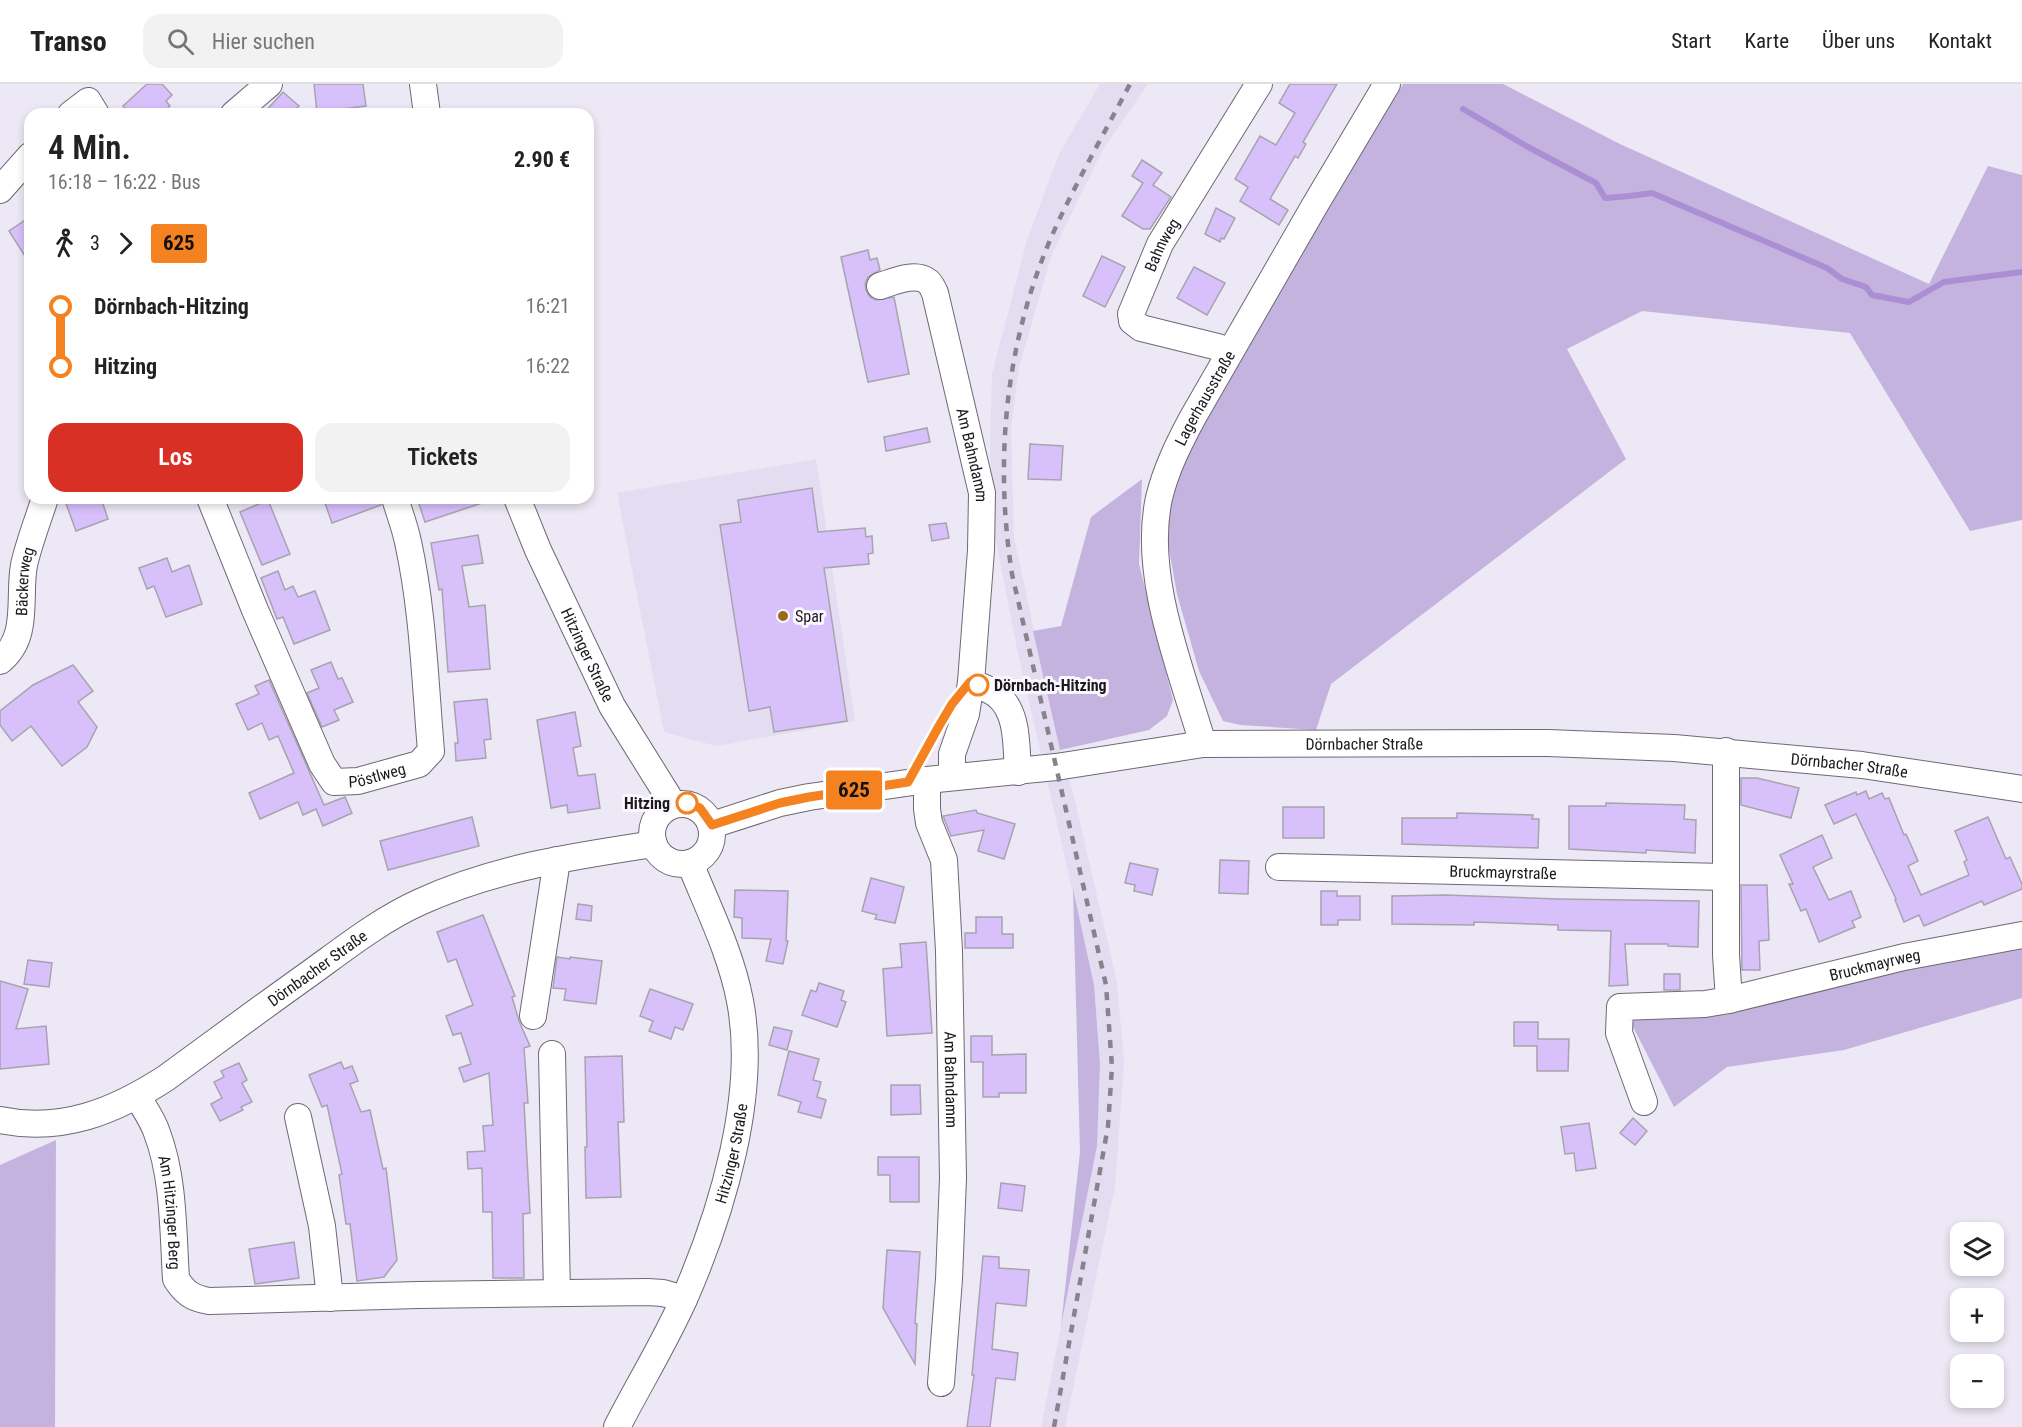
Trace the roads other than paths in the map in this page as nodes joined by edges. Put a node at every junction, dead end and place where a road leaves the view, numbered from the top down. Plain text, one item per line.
1 (269, 84) edge
2 (423, 84) edge
3 (1259, 84) edge
4 (1387, 84) edge
5 (79, 108) edge
6 (92, 108) edge
7 (241, 108) edge
8 (427, 108) edge
9 (24, 163) edge
10 (0, 190) edge
11 (880, 286) dead end
12 (1229, 353) junction
13 (43, 504) edge
14 (212, 504) edge
15 (397, 504) edge
16 (519, 504) edge
17 (0, 661) edge
18 (970, 682) junction
19 (1203, 744) junction
20 (1726, 751) junction
21 (1018, 772) junction
22 (939, 778) junction
23 (2022, 789) edge
24 (673, 804) junction
25 (712, 825) junction
26 (654, 844) junction
27 (557, 860) junction
28 (690, 863) junction
29 (1279, 867) dead end
30 (1726, 877) junction
31 (2022, 935) edge
32 (1729, 1000) junction
33 (533, 1016) dead end
34 (552, 1054) dead end
35 (137, 1096) junction
36 (1644, 1102) dead end
37 (298, 1117) dead end
38 (0, 1120) edge
39 (557, 1293) junction
40 (330, 1298) junction
41 (684, 1299) junction
42 (941, 1383) dead end
43 (617, 1427) edge

1 - 7 street
2 - 8 street
3 - 12 street, Bahnweg
4 - 12 street, Lagerhausstraße
5 - 6 street
9 - 10 street
11 - 18 street, Am Bahndamm
12 - 19 street, Lagerhausstraße
13 - 17 street, Bäckerweg
14 - 15 street, Pöstlweg
16 - 24 street, Hitzinger Straße
18 - 21 street
18 - 22 street, Am Bahndamm
19 - 20 street, Dörnbacher Straße
19 - 21 street, Dörnbacher Straße
20 - 23 street, Dörnbacher Straße
20 - 30 street
21 - 22 street, Dörnbacher Straße
22 - 25 street, Dörnbacher Straße
22 - 42 street, Am Bahndamm
24 - 25 street
24 - 26 street
25 - 28 street
26 - 27 street, Dörnbacher Straße
26 - 28 street
27 - 33 street
27 - 35 street, Dörnbacher Straße
28 - 41 street, Hitzinger Straße
29 - 30 street, Bruckmayrstraße
30 - 32 street
31 - 32 street, Bruckmayrweg
32 - 36 street
34 - 39 street
35 - 38 street, Dörnbacher Straße
35 - 40 street, Am Hitzinger Berg
37 - 40 street
39 - 40 street, Am Hitzinger Berg
39 - 41 street, Am Hitzinger Berg
41 - 43 street, Hitzinger Straße

